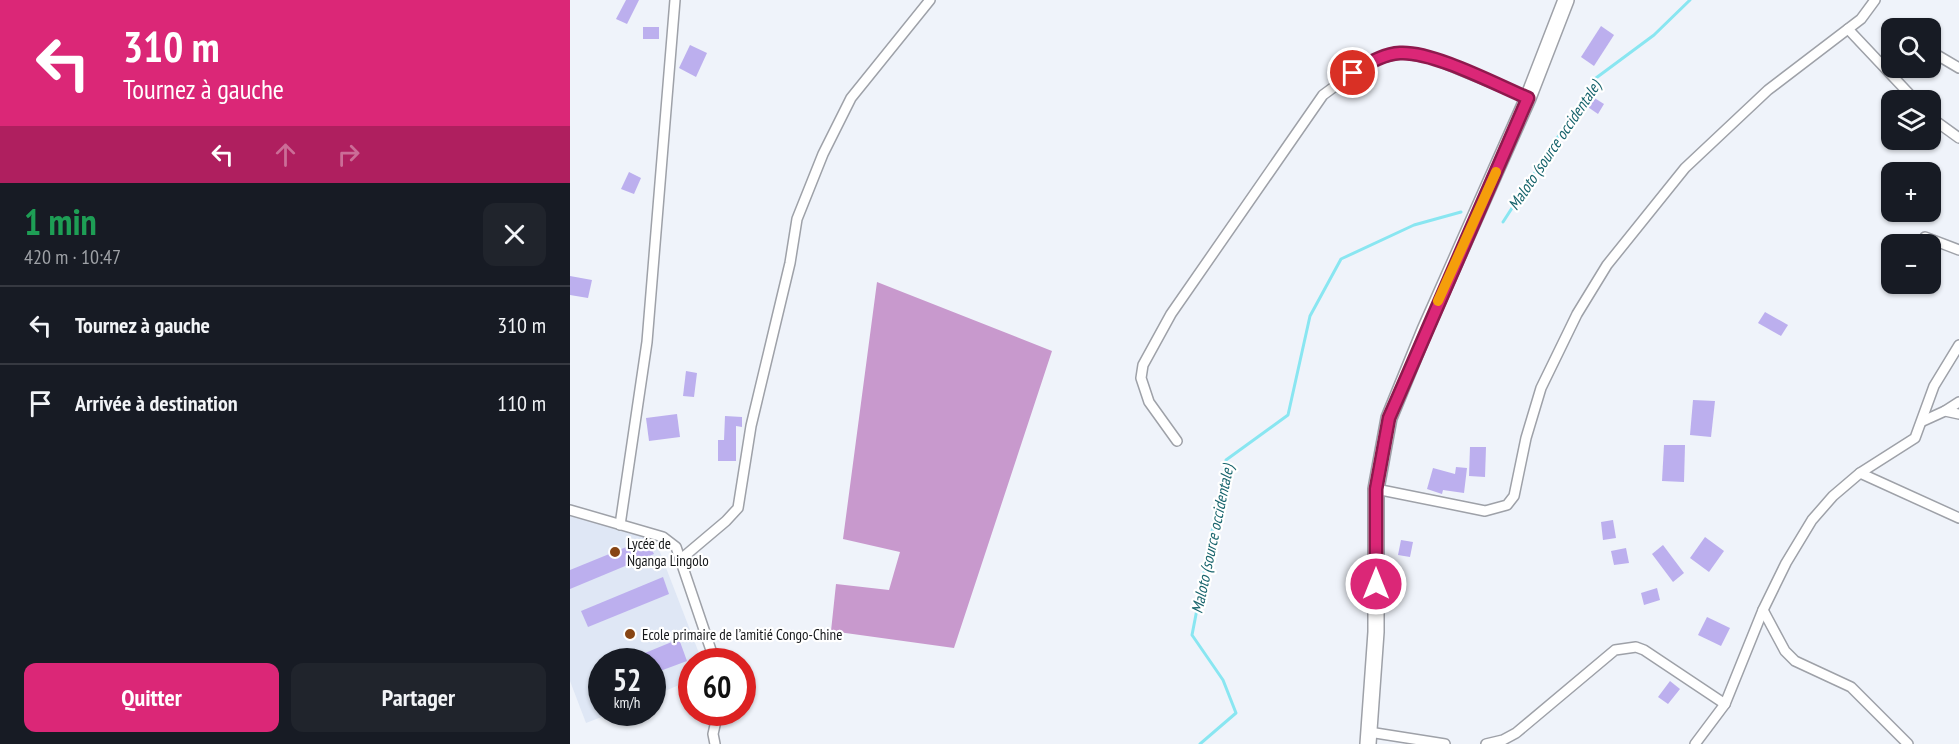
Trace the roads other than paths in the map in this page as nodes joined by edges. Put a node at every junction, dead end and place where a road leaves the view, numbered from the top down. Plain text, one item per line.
1 (675, 0) edge
2 (930, 0) edge
3 (1566, 0) edge
4 (1875, 0) edge
5 (1848, 29) junction
6 (1941, 57) edge
7 (1959, 68) edge
8 (1906, 90) edge
9 (1528, 98) junction
10 (1941, 125) edge
11 (1959, 138) edge
12 (1941, 243) edge
13 (1959, 250) edge
14 (1959, 345) edge
15 (1959, 402) edge
16 (1945, 411) junction
17 (1959, 414) edge
18 (1923, 421) junction
19 (1177, 441) dead end
20 (1860, 473) junction
21 (1376, 489) junction
22 (570, 510) edge
23 (1959, 518) edge
24 (620, 525) junction
25 (681, 559) junction
26 (1763, 610) junction
27 (710, 648) edge
28 (1725, 704) junction
29 (715, 726) edge
30 (1369, 738) edge
31 (715, 744) edge
32 (1445, 744) edge
33 (1486, 744) edge
34 (1695, 744) edge
35 (1908, 744) edge

1 - 24 street
2 - 25 street
3 - 9 main road
4 - 5 street
5 - 8 street
5 - 21 street
6 - 7 street
9 - 19 street
9 - 21 main road
10 - 11 street
12 - 13 street
14 - 18 street
15 - 16 street
16 - 17 street
16 - 18 street
18 - 20 street
20 - 23 street
20 - 26 street
21 - 30 main road
22 - 24 street
24 - 25 street
25 - 27 street
26 - 28 street
26 - 35 street
28 - 33 street
28 - 34 street
29 - 31 street
30 - 32 street

